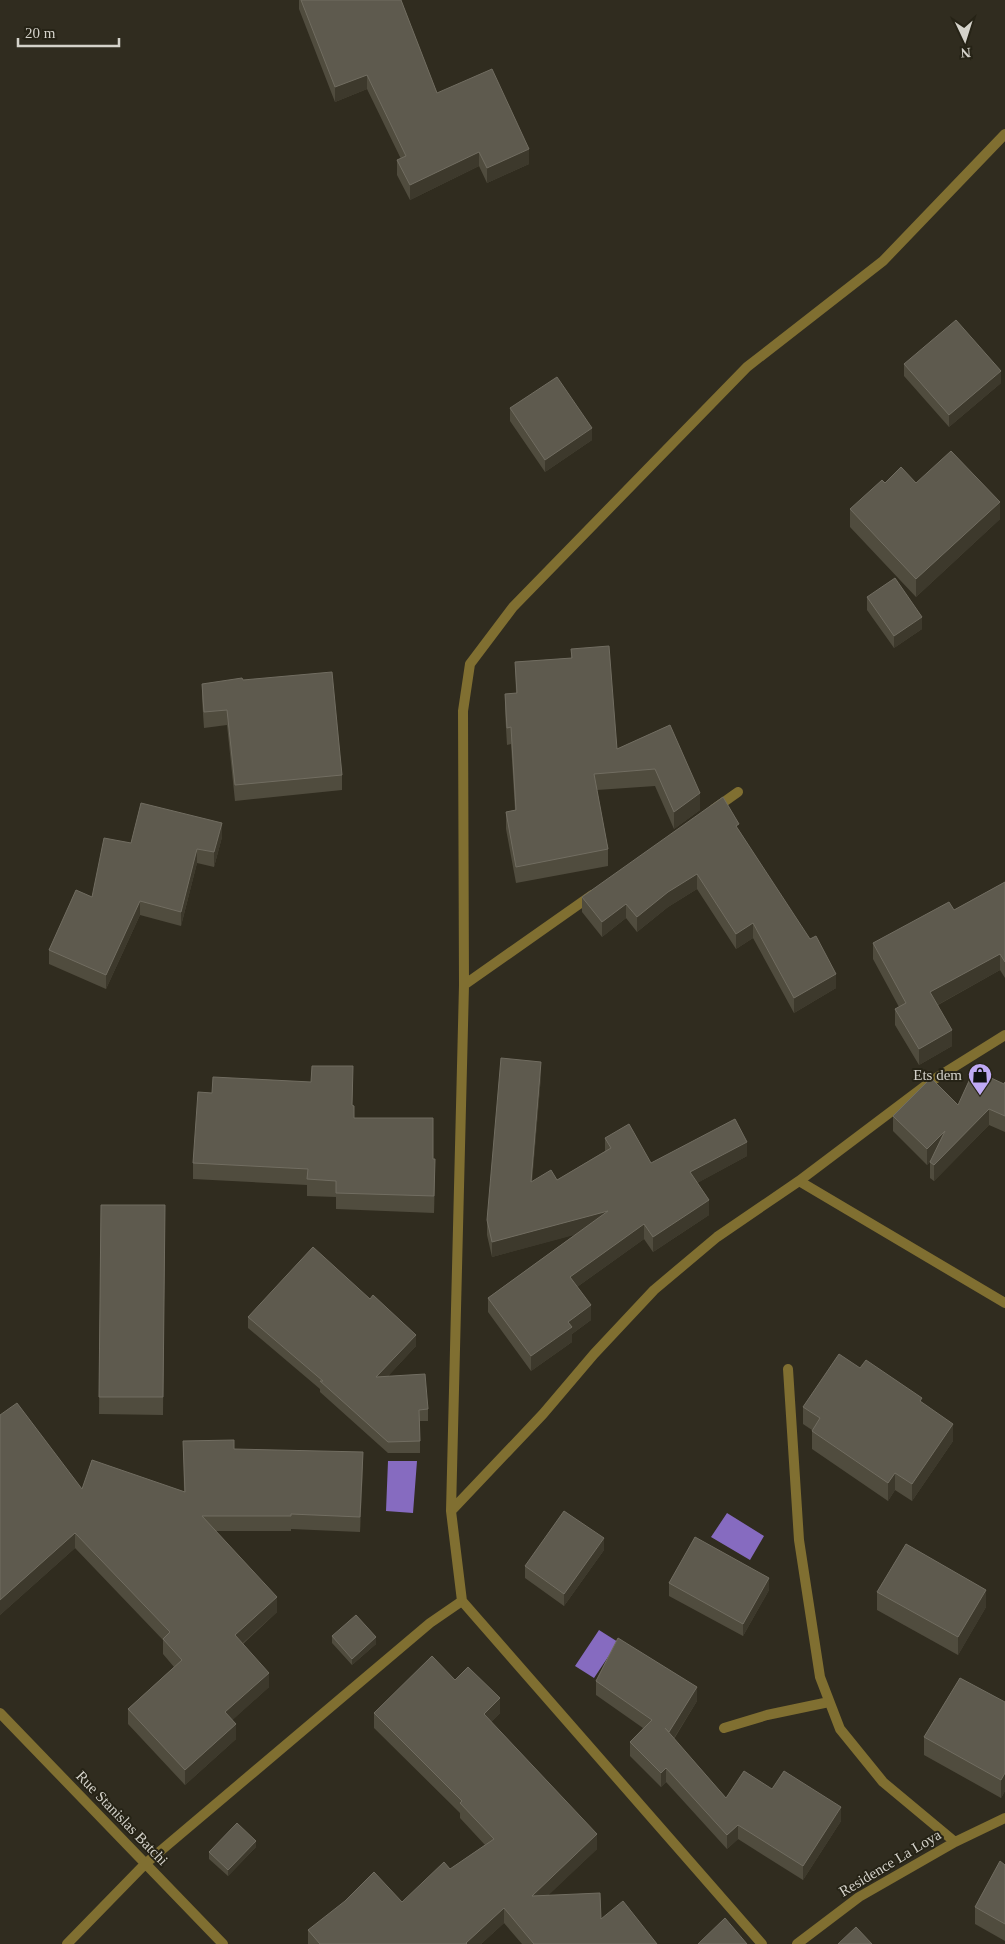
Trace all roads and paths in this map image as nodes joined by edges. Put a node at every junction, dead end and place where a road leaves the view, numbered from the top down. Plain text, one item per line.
1 (1005, 134) edge
2 (738, 792) dead end
3 (706, 814) edge
4 (601, 888) edge
5 (464, 985) junction
6 (1005, 1035) edge
7 (799, 1181) junction
8 (1005, 1303) edge
9 (788, 1369) dead end
10 (451, 1510) junction
11 (462, 1601) junction
12 (829, 1702) junction
13 (0, 1712) edge
14 (724, 1728) dead end
15 (1005, 1818) edge
16 (956, 1842) junction
17 (146, 1864) junction
18 (67, 1944) edge
19 (223, 1944) edge
20 (762, 1944) edge
21 (797, 1944) edge

1 - 5 street
2 - 3 street
4 - 5 street
5 - 10 street
6 - 7 street
7 - 8 street
7 - 10 street
9 - 12 street
10 - 11 street
11 - 17 street
11 - 20 street
12 - 14 street
12 - 16 street
13 - 17 street, Rue Stanislas Batchi
15 - 16 street, Residence La Loya
16 - 21 street, Residence La Loya
17 - 18 street
17 - 19 street, Rue Stanislas Batchi

